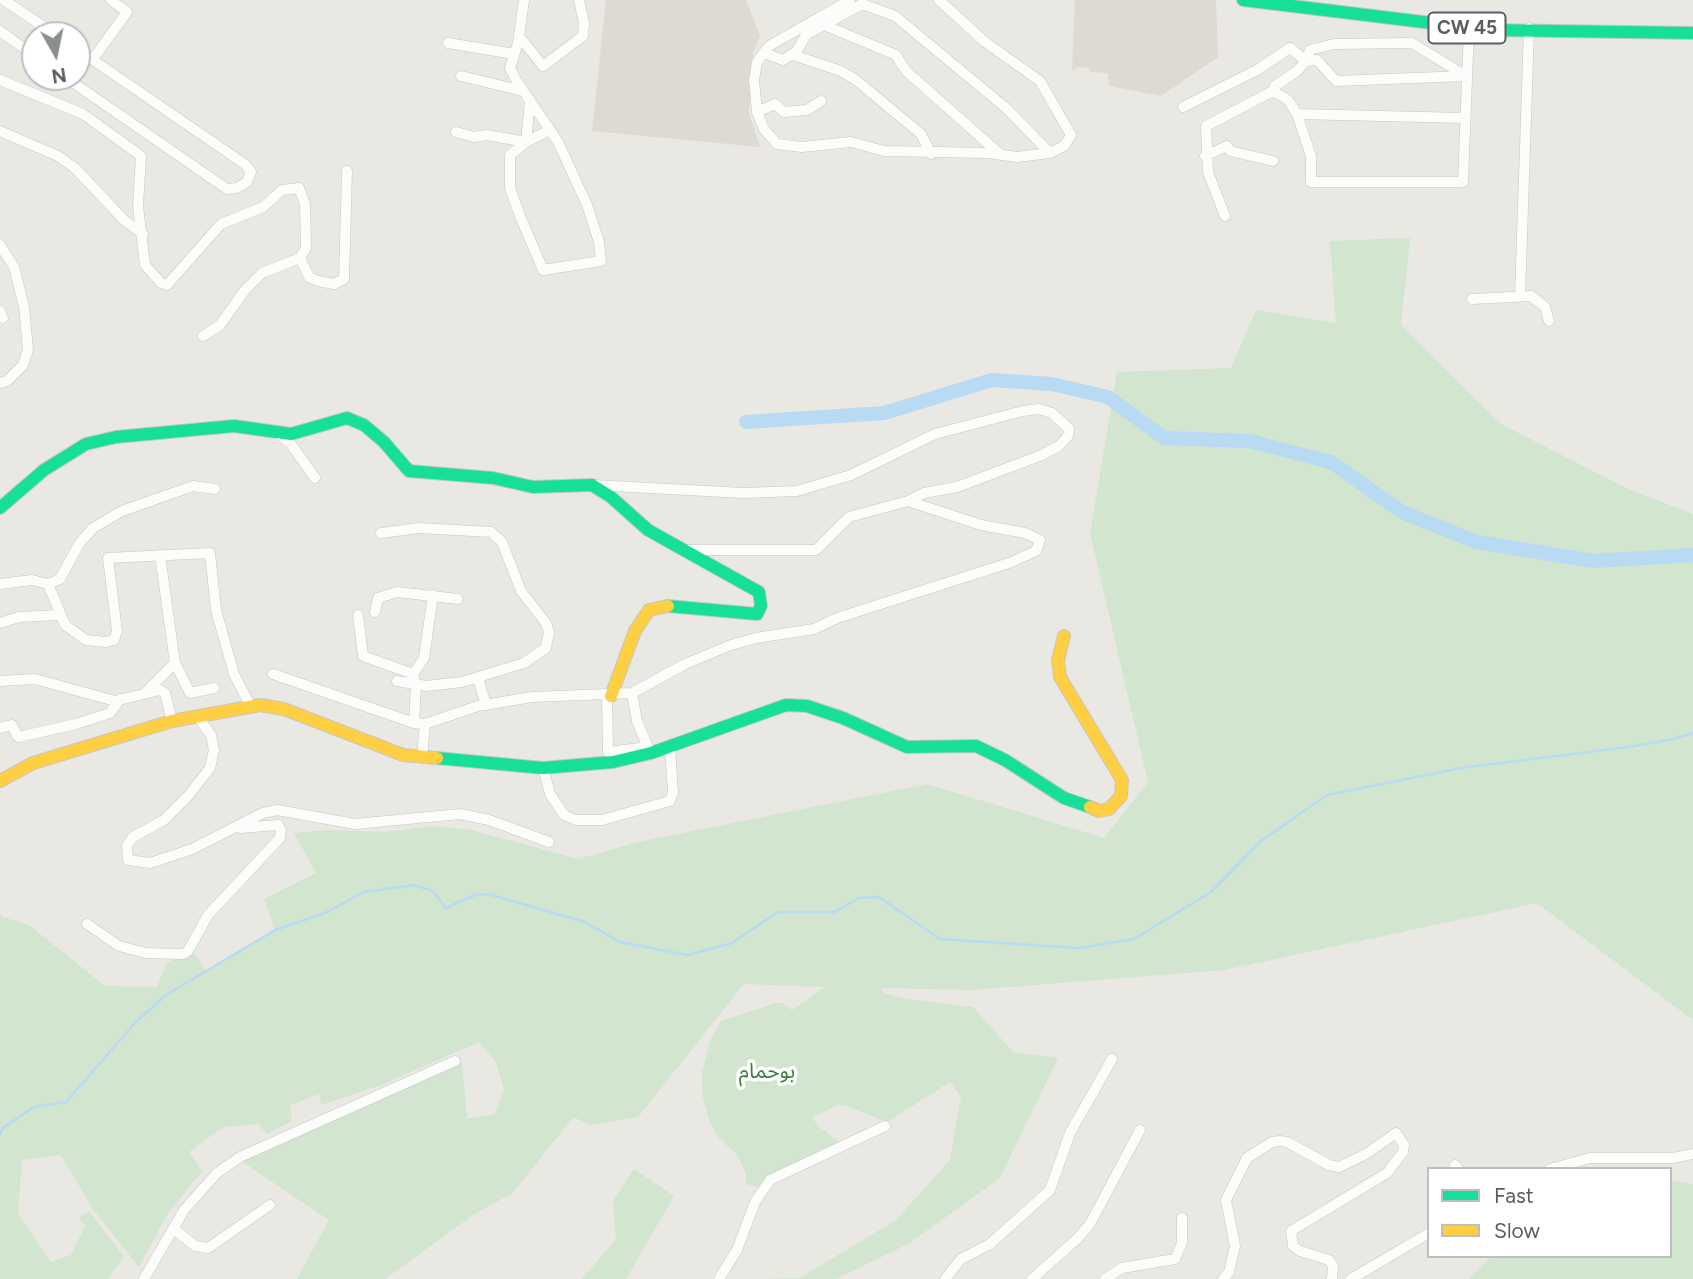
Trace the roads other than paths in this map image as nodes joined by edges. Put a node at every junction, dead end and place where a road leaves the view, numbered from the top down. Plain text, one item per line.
1 (4, 0) edge
2 (111, 0) edge
3 (524, 0) edge
4 (579, 0) edge
5 (850, 0) edge
6 (939, 0) edge
7 (1244, 0) edge
8 (1317, 0) edge
9 (35, 21) edge
10 (824, 25) junction
11 (1693, 25) edge
12 (1469, 28) junction
13 (1529, 28) junction
14 (0, 31) edge
15 (1693, 33) edge
16 (519, 36) junction
17 (448, 43) dead end
18 (21, 46) edge
19 (764, 52) junction
20 (514, 54) junction
21 (793, 55) junction
22 (93, 60) joint
23 (1306, 61) junction
24 (461, 76) dead end
25 (1466, 76) junction
26 (0, 80) edge
27 (85, 91) edge
28 (523, 91) junction
29 (1273, 91) junction
30 (530, 100) junction
31 (821, 101) dead end
32 (1184, 107) dead end
33 (757, 112) junction
34 (1297, 114) junction
35 (1465, 118) junction
36 (550, 130) junction
37 (0, 131) edge
38 (456, 132) dead end
39 (526, 142) junction
40 (1050, 153) junction
41 (931, 154) junction
42 (1002, 156) junction
43 (1205, 156) junction
44 (1273, 161) dead end
45 (347, 172) dead end
46 (1225, 216) dead end
47 (143, 234) junction
48 (0, 245) edge
49 (300, 258) junction
50 (1520, 296) junction
51 (1472, 299) dead end
52 (1549, 321) dead end
53 (203, 336) dead end
54 (0, 383) edge
55 (274, 431) junction
56 (315, 478) dead end
57 (592, 485) junction
58 (215, 489) dead end
59 (908, 501) junction
60 (0, 508) edge
61 (381, 533) dead end
62 (684, 550) junction
63 (160, 555) junction
64 (0, 584) edge
65 (48, 584) junction
66 (433, 595) junction
67 (458, 599) dead end
68 (375, 611) dead end
69 (58, 615) junction
70 (358, 615) dead end
71 (0, 623) edge
72 (1064, 636) dead end
73 (175, 663) junction
74 (273, 674) dead end
75 (413, 674) junction
76 (478, 678) junction
77 (0, 681) edge
78 (397, 681) dead end
79 (416, 686) junction
80 (214, 688) dead end
81 (144, 693) junction
82 (632, 693) junction
83 (609, 696) junction
84 (120, 699) junction
85 (486, 705) junction
86 (251, 706) junction
87 (197, 716) junction
88 (173, 721) junction
89 (414, 723) junction
90 (425, 724) junction
91 (0, 728) edge
92 (670, 747) junction
93 (650, 750) junction
94 (422, 757) junction
95 (608, 757) junction
96 (543, 768) junction
97 (0, 781) edge
98 (237, 828) junction
99 (549, 842) dead end
100 (88, 924) dead end
101 (1112, 1059) dead end
102 (455, 1061) dead end
103 (885, 1126) dead end
104 (1140, 1130) dead end
105 (1693, 1154) edge
106 (1557, 1167) edge
107 (270, 1205) dead end
108 (1182, 1218) dead end
109 (173, 1229) junction
110 (1427, 1234) edge
111 (144, 1279) edge
112 (719, 1279) edge
113 (945, 1279) edge
114 (1032, 1279) edge
115 (1105, 1279) edge
116 (1223, 1279) edge
117 (1332, 1279) edge
118 (1351, 1279) edge

1 - 9 street
2 - 22 street
3 - 16 street
4 - 16 street
5 - 19 street
6 - 40 street
7 - 12 street, CW 45
8 - 13 street
10 - 21 street
10 - 40 street
10 - 42 street
11 - 13 street
12 - 13 street, CW 45
12 - 25 street
13 - 15 street, CW 45
13 - 50 street
14 - 18 street
16 - 20 street
17 - 20 street
19 - 21 street
19 - 33 street
20 - 28 street
21 - 41 street
22 - 27 street
23 - 25 street
23 - 25 street
23 - 29 street
23 - 32 street
24 - 28 street
25 - 35 street
26 - 47 street
28 - 30 street
29 - 34 street
29 - 43 street
30 - 36 street
30 - 39 street
31 - 33 street
33 - 41 street
34 - 35 street
34 - 35 street
36 - 39 street
36 - 39 street
37 - 47 street
38 - 39 street
40 - 42 street
41 - 42 street
43 - 44 street
43 - 46 street
45 - 49 street
47 - 49 street
48 - 54 street
49 - 53 street
50 - 51 street
50 - 52 street
55 - 56 street
55 - 57 street
55 - 60 street
57 - 59 street
57 - 62 street
58 - 65 street
59 - 62 street
59 - 82 street
61 - 76 street
62 - 83 street
63 - 69 street
63 - 73 street
63 - 86 street
64 - 65 street
65 - 69 street
66 - 67 street
66 - 68 street
66 - 75 street
69 - 71 street
70 - 75 street
72 - 92 street
73 - 80 street
73 - 81 street
74 - 89 street
75 - 79 street
76 - 79 street
76 - 85 street
77 - 84 street
78 - 79 street
79 - 89 street
81 - 84 street
81 - 88 street
82 - 83 street
82 - 93 street
83 - 85 street
83 - 95 street
84 - 91 street
85 - 90 street
86 - 87 street
86 - 94 street
87 - 88 street
87 - 98 street
88 - 97 street
89 - 90 street
90 - 94 street
92 - 93 street
92 - 96 street
93 - 95 street
94 - 96 street
95 - 96 street
98 - 99 street
98 - 100 street
101 - 113 street
102 - 109 street
103 - 112 street
104 - 114 street
105 - 106 street
107 - 109 street
108 - 115 street
109 - 111 street
110 - 118 street
116 - 117 street

